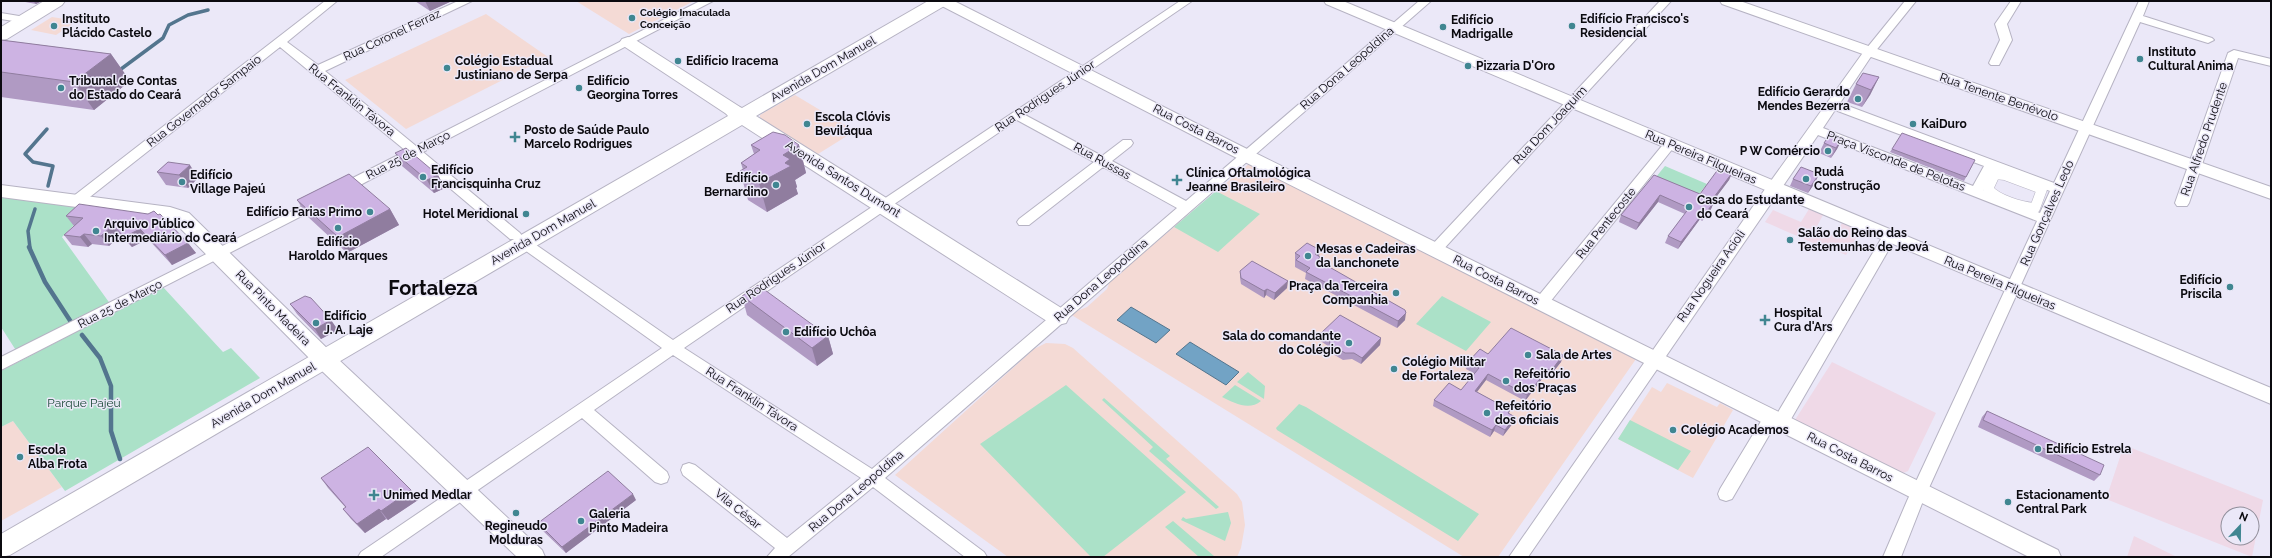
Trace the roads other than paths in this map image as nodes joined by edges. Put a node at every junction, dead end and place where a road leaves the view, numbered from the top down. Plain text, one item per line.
1 (56, 1) edge
2 (332, 1) edge
3 (467, 1) edge
4 (708, 1) edge
5 (925, 1) edge
6 (942, 1) edge
7 (1187, 1) edge
8 (1331, 1) edge
9 (1426, 1) edge
10 (1666, 1) edge
11 (1727, 1) edge
12 (1911, 1) edge
13 (2016, 1) edge
14 (2144, 1) edge
15 (1, 16) edge
16 (2136, 17) junction
17 (25, 20) junction
18 (1394, 28) junction
19 (1, 35) edge
20 (2208, 40) dead end
21 (280, 42) junction
22 (628, 42) junction
23 (1870, 52) junction
24 (1995, 63) dead end
25 (2271, 63) edge
26 (317, 70) junction
27 (1083, 71) junction
28 (1572, 102) junction
29 (1833, 105) junction
30 (738, 113) junction
31 (1017, 115) junction
32 (2086, 128) junction
33 (1816, 130) junction
34 (1127, 143) dead end
35 (1670, 144) junction
36 (415, 151) junction
37 (1245, 155) junction
38 (1103, 162) junction
39 (1991, 164) junction
40 (2195, 166) junction
41 (2004, 175) joint
42 (1773, 188) junction
43 (2057, 189) junction
44 (1, 191) edge
45 (1976, 192) junction
46 (2271, 193) edge
47 (76, 200) junction
48 (2182, 203) dead end
49 (883, 204) junction
50 (1186, 207) junction
51 (2044, 219) junction
52 (1024, 222) dead end
53 (1889, 237) junction
54 (520, 240) junction
55 (1435, 250) junction
56 (218, 254) junction
57 (2012, 288) junction
58 (1541, 303) junction
59 (1058, 317) junction
60 (672, 347) junction
61 (320, 356) junction
62 (1653, 358) junction
63 (1, 364) edge
64 (2271, 396) edge
65 (588, 414) junction
66 (1776, 419) junction
67 (689, 470) dead end
68 (662, 477) dead end
69 (873, 478) junction
70 (461, 491) junction
71 (1920, 491) junction
72 (1726, 494) dead end
73 (1, 533) edge
74 (1, 547) edge
75 (782, 553) edge
76 (367, 557) edge
77 (533, 557) edge
78 (978, 557) edge
79 (1518, 557) edge
80 (1892, 557) edge
81 (2050, 557) edge

1 - 17 main road
2 - 21 street, Rua Governador Sampaio
3 - 26 street, Rua Coronel Ferraz
4 - 22 street, Rua 25 de Março
5 - 30 main road, Avenida Dom Manuel
6 - 27 street, Rua Costa Barros
6 - 30 main road, Avenida Dom Manuel
7 - 27 street, Rua Rodrigues Júnior
8 - 18 street, Rua Pereira Filgueiras
9 - 18 street, Rua Dona Leopoldina
10 - 28 street, Rua Dom Joaquim
11 - 23 street, Rua Tenente Benévolo
12 - 23 street, Rua Nogueira Acioli
13 - 24 street
14 - 16 street, Rua Gonçalves Ledo
15 - 17 street
16 - 20 street
16 - 32 street, Rua Gonçalves Ledo
17 - 19 main road
18 - 28 street, Rua Pereira Filgueiras
18 - 37 street, Rua Dona Leopoldina
21 - 26 street, Rua Franklin Távora
21 - 47 street, Rua Governador Sampaio
22 - 30 main road, Avenida Santos Dumont
22 - 36 street, Rua 25 de Março
23 - 29 street, Rua Nogueira Acioli
23 - 32 street, Rua Tenente Benévolo
25 - 40 street, Rua Alfredo Prudente
26 - 36 street, Rua Franklin Távora
27 - 31 street, Rua Rodrigues Júnior
27 - 37 street, Rua Costa Barros
28 - 35 street, Rua Pereira Filgueiras
28 - 55 street, Rua Dom Joaquim
29 - 33 street, Rua Nogueira Acioli
29 - 39 street
30 - 49 main road, Avenida Santos Dumont
30 - 54 main road, Avenida Dom Manuel
31 - 38 street, Rua Russas
31 - 49 street, Rua Rodrigues Júnior
32 - 40 street, Rua Tenente Benévolo
32 - 43 street, Rua Gonçalves Ledo
33 - 42 street, Rua Nogueira Acioli
33 - 45 street, Praça Visconde de Pelotas
34 - 38 street
35 - 42 street, Rua Pereira Filgueiras
35 - 58 street, Rua Pentecoste
36 - 54 street, Rua Franklin Távora
36 - 56 street, Rua 25 de Março
37 - 50 street, Rua Dona Leopoldina
37 - 55 street, Rua Costa Barros
38 - 50 street, Rua Russas
38 - 52 street
39 - 43 street
39 - 45 street, Praça Visconde de Pelotas
40 - 46 street, Rua Tenente Benévolo
40 - 48 street, Rua Alfredo Prudente
41 - 41 street
42 - 53 street, Rua Pereira Filgueiras
42 - 62 street, Rua Nogueira Acioli
43 - 51 street, Rua Gonçalves Ledo
44 - 47 main road, Rua Pinto Madeira
45 - 51 street, Praça Visconde de Pelotas
47 - 56 main road, Rua Pinto Madeira
49 - 59 main road, Avenida Santos Dumont
49 - 60 street, Rua Rodrigues Júnior
50 - 59 street, Rua Dona Leopoldina
51 - 57 street, Rua Gonçalves Ledo
53 - 57 street, Rua Pereira Filgueiras
53 - 66 street
54 - 60 street, Rua Franklin Távora
54 - 61 main road, Avenida Dom Manuel
55 - 58 street, Rua Costa Barros
56 - 61 main road, Rua Pinto Madeira
56 - 63 street, Rua 25 de Março
57 - 64 street, Rua Pereira Filgueiras
57 - 71 street, Rua Gonçalves Ledo
58 - 62 street, Rua Costa Barros
59 - 69 street, Rua Dona Leopoldina
60 - 65 street, Rua Rodrigues Júnior
60 - 69 street, Rua Franklin Távora
61 - 70 main road, Rua Pinto Madeira
61 - 73 main road, Avenida Dom Manuel
61 - 74 main road, Avenida Dom Manuel
62 - 66 street, Rua Costa Barros
62 - 79 street, Rua Nogueira Acioli
65 - 68 street
65 - 70 street, Rua Rodrigues Júnior
66 - 71 street, Rua Costa Barros
66 - 72 street
67 - 75 street, Vila César
69 - 75 street, Rua Dona Leopoldina
69 - 78 street, Rua Franklin Távora
70 - 76 street, Rua Rodrigues Júnior
70 - 77 main road, Rua Pinto Madeira
71 - 80 street, Rua Gonçalves Ledo
71 - 81 street, Rua Costa Barros

